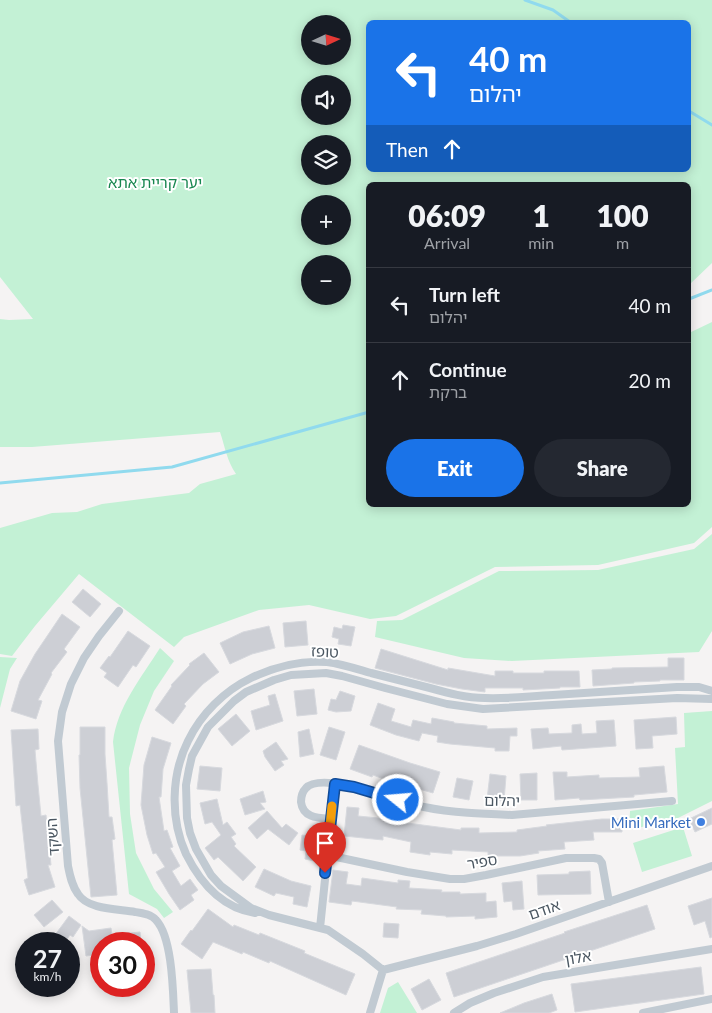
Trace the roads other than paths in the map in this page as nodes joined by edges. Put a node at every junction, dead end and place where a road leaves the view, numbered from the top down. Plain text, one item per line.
1 (119, 611) dead end
2 (712, 691) edge
3 (712, 698) edge
4 (335, 784) junction
5 (672, 801) dead end
6 (331, 819) junction
7 (327, 855) junction
8 (712, 866) edge
9 (609, 902) junction
10 (269, 915) junction
11 (320, 928) junction
12 (712, 949) edge
13 (383, 970) junction
14 (712, 999) edge
15 (174, 1013) edge
16 (370, 1013) edge
17 (454, 1013) edge
18 (643, 1013) edge

1 - 15 street, השקד
2 - 10 street, טופז
3 - 10 street, טופז
4 - 5 street, יהלום
4 - 6 street
4 - 6 street, יהלום
6 - 7 street
7 - 9 street, ספיר
7 - 11 street
8 - 9 street, אודם
9 - 13 street, אודם
10 - 11 street, טופז
11 - 13 street, טופז
12 - 17 street, אלון
13 - 16 street
14 - 18 street

